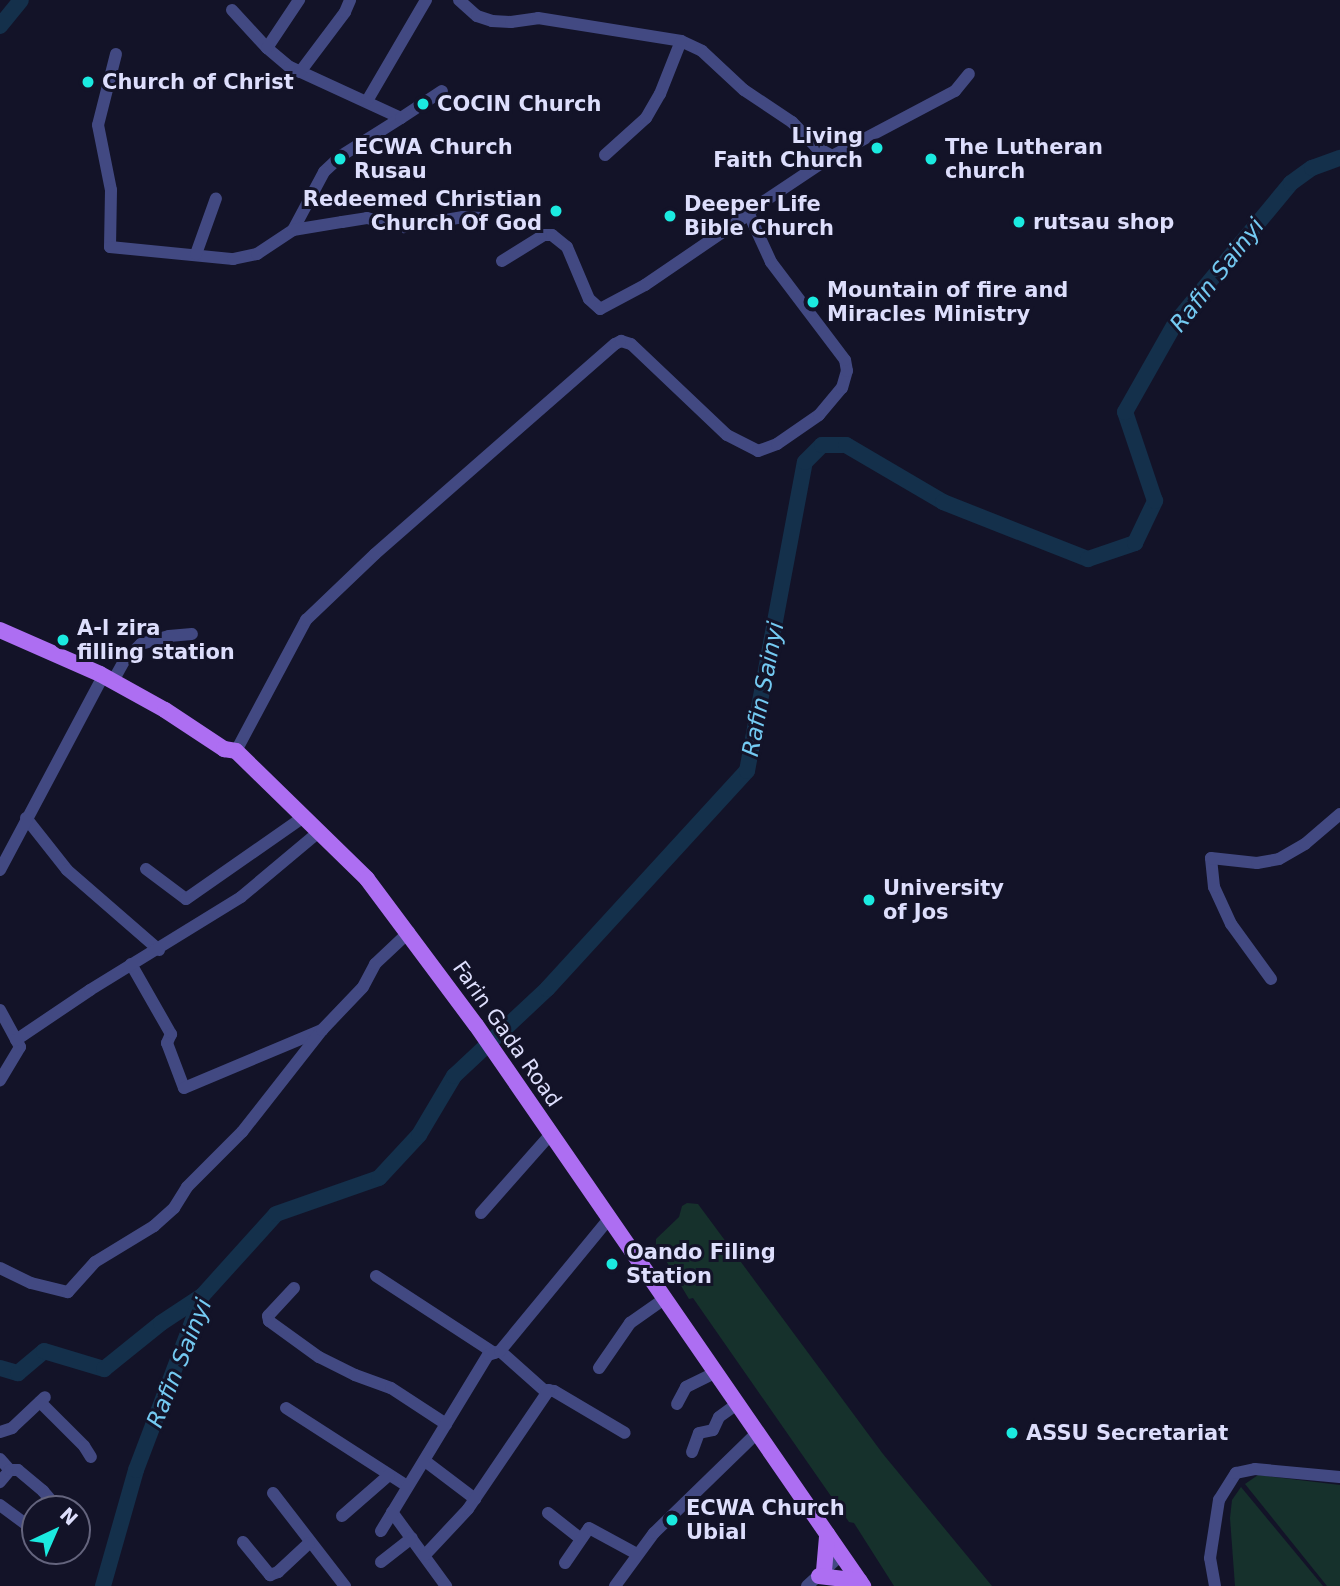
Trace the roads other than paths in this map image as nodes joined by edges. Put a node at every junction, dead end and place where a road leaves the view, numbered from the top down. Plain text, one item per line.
1 (299, 0) edge
2 (350, 0) edge
3 (426, 0) edge
4 (459, 0) edge
5 (232, 10) dead end
6 (681, 41) junction
7 (267, 48) junction
8 (116, 54) dead end
9 (300, 72) junction
10 (969, 74) dead end
11 (442, 91) dead end
12 (367, 102) junction
13 (401, 118) junction
14 (604, 155) dead end
15 (832, 156) junction
16 (216, 198) dead end
17 (749, 214) junction
18 (482, 218) dead end
19 (293, 230) junction
20 (196, 254) junction
21 (502, 261) dead end
22 (0, 630) edge
23 (192, 634) dead end
24 (108, 678) junction
25 (236, 751) junction
26 (1340, 814) edge
27 (305, 816) junction
28 (26, 818) junction
29 (320, 831) junction
30 (146, 869) dead end
31 (0, 870) edge
32 (409, 932) junction
33 (159, 950) junction
34 (131, 964) junction
35 (1271, 979) dead end
36 (0, 1010) edge
37 (322, 1030) junction
38 (16, 1040) junction
39 (0, 1080) edge
40 (551, 1133) junction
41 (481, 1213) dead end
42 (609, 1219) junction
43 (0, 1268) edge
44 (376, 1276) dead end
45 (294, 1288) dead end
46 (664, 1299) junction
47 (497, 1352) junction
48 (600, 1368) dead end
49 (715, 1373) junction
50 (548, 1391) junction
51 (677, 1404) dead end
52 (737, 1404) junction
53 (286, 1408) dead end
54 (446, 1424) junction
55 (0, 1432) edge
56 (625, 1433) dead end
57 (757, 1433) junction
58 (692, 1452) dead end
59 (91, 1457) dead end
60 (0, 1460) edge
61 (425, 1461) junction
62 (10, 1470) junction
63 (389, 1475) junction
64 (1340, 1477) edge
65 (0, 1482) edge
66 (407, 1486) junction
67 (273, 1493) dead end
68 (46, 1495) edge
69 (475, 1499) junction
70 (0, 1505) edge
71 (392, 1513) junction
72 (548, 1513) dead end
73 (342, 1516) dead end
74 (21, 1519) edge
75 (381, 1531) dead end
76 (827, 1534) junction
77 (412, 1538) junction
78 (581, 1539) junction
79 (243, 1542) dead end
80 (309, 1543) junction
81 (637, 1554) junction
82 (425, 1555) junction
83 (841, 1555) junction
84 (381, 1562) dead end
85 (565, 1563) dead end
86 (817, 1578) edge
87 (861, 1584) edge
88 (345, 1586) edge
89 (446, 1586) edge
90 (615, 1586) edge
91 (1216, 1586) edge

1 - 7 street
2 - 9 street
3 - 12 street
4 - 6 street
5 - 7 street
6 - 14 street
6 - 15 street
7 - 9 street
8 - 20 street
9 - 12 street
10 - 15 street
11 - 13 street
12 - 13 street
13 - 19 street
15 - 17 street
16 - 20 street
17 - 21 street
17 - 25 street
18 - 19 street
19 - 20 street
22 - 24 main road, Farin Gada Road
23 - 24 street
24 - 25 main road, Farin Gada Road
24 - 28 street
25 - 27 main road, Farin Gada Road
26 - 35 street
27 - 29 main road, Farin Gada Road
27 - 30 street
28 - 31 street
28 - 33 street
29 - 32 main road, Farin Gada Road
29 - 33 street
32 - 37 street
32 - 40 main road, Farin Gada Road
33 - 34 street
34 - 37 street
34 - 38 street
36 - 38 street
37 - 43 street
38 - 39 street
40 - 41 street
40 - 42 main road, Farin Gada Road
42 - 46 main road, Farin Gada Road
42 - 47 street
44 - 47 street
45 - 54 street
46 - 48 street
46 - 49 main road, Farin Gada Road
47 - 50 street
47 - 54 street
49 - 51 street
49 - 52 main road, Farin Gada Road
50 - 56 street
50 - 69 street
52 - 57 main road, Farin Gada Road
52 - 58 street
53 - 63 street
54 - 61 street
55 - 59 street
57 - 76 main road, Farin Gada Road
57 - 81 street
60 - 62 street
61 - 66 street
61 - 69 street
62 - 65 street
62 - 68 street
63 - 66 street
63 - 73 street
64 - 91 street
66 - 71 street
67 - 80 street
69 - 82 street
70 - 74 street
71 - 75 street
71 - 77 street
72 - 78 street
76 - 83 main road, Farin Gada Road
76 - 86 main road
77 - 82 street
77 - 84 street
78 - 81 street
78 - 85 street
79 - 80 street
80 - 88 street
81 - 90 street
82 - 89 street
83 - 86 street
83 - 87 main road, Farin Gada Road
86 - 87 main road

